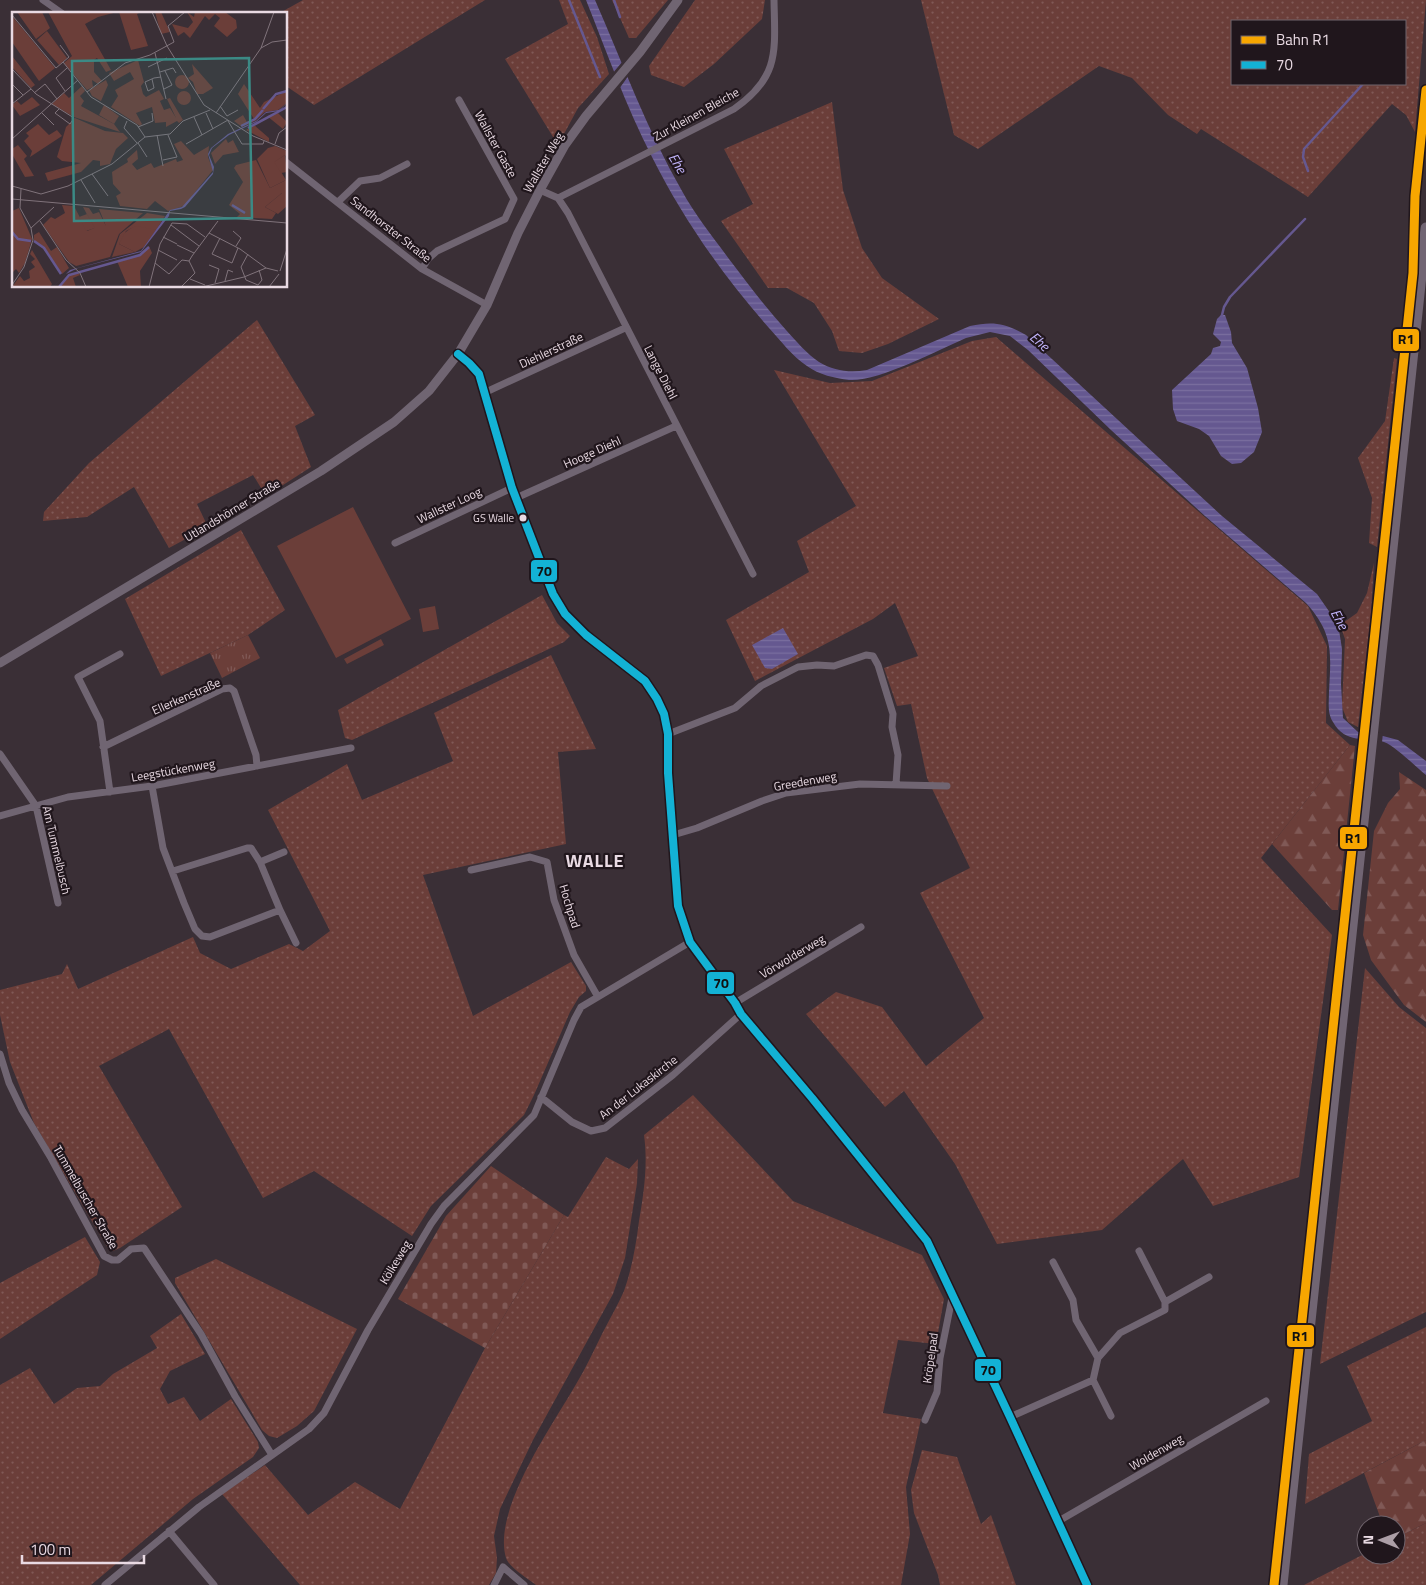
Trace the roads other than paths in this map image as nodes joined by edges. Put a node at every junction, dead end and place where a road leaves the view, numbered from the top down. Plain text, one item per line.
1 (43, 0) edge
2 (678, 0) edge
3 (774, 0) edge
4 (60, 12) edge
5 (459, 100) dead end
6 (288, 163) edge
7 (407, 164) dead end
8 (540, 190) junction
9 (558, 198) junction
10 (339, 201) junction
11 (1426, 228) edge
12 (422, 268) junction
13 (488, 306) junction
14 (625, 328) junction
15 (458, 354) junction
16 (486, 392) junction
17 (676, 426) junction
18 (512, 488) junction
19 (516, 498) junction
20 (395, 543) dead end
21 (753, 574) dead end
22 (120, 654) dead end
23 (0, 663) edge
24 (668, 734) junction
25 (103, 747) junction
26 (351, 748) dead end
27 (0, 754) edge
28 (257, 766) junction
29 (896, 784) junction
30 (152, 786) junction
31 (947, 786) dead end
32 (110, 792) junction
33 (36, 806) junction
34 (0, 816) edge
35 (673, 835) junction
36 (284, 852) dead end
37 (260, 862) junction
38 (471, 870) dead end
39 (173, 871) junction
40 (58, 903) dead end
41 (280, 910) junction
42 (862, 927) dead end
43 (690, 942) junction
44 (296, 943) dead end
45 (598, 997) junction
46 (735, 1003) junction
47 (741, 1014) junction
48 (0, 1054) edge
49 (541, 1098) junction
50 (1139, 1251) dead end
51 (1054, 1262) dead end
52 (1209, 1277) dead end
53 (952, 1298) junction
54 (1165, 1302) junction
55 (1098, 1358) junction
56 (1093, 1380) junction
57 (1266, 1401) dead end
58 (1111, 1416) dead end
59 (1010, 1417) junction
60 (925, 1420) dead end
61 (272, 1455) junction
62 (1057, 1522) junction
63 (169, 1532) junction
64 (105, 1585) edge
65 (214, 1585) edge
66 (494, 1585) edge
67 (524, 1585) edge
68 (1087, 1585) edge
69 (1282, 1585) edge

1 - 4 street
2 - 8 street, Wallster Weg
3 - 9 street, Zur Kleinen Bleiche
5 - 12 street, Wallster Gaste
6 - 10 street, Sandhorster Straße
7 - 10 street
8 - 9 street
8 - 13 street, Wallster Weg
9 - 14 street, Lange Diehl
10 - 12 street, Sandhorster Straße
11 - 69 main road
12 - 13 street, Sandhorster Straße
13 - 15 street, Wallster Weg
14 - 16 street, Diehlerstraße
14 - 17 street, Lange Diehl
15 - 16 street
15 - 23 street, Utlandshörner Straße
16 - 18 street
17 - 19 street, Hooge Diehl
17 - 21 street, Lange Diehl
18 - 19 street
18 - 20 street, Wallster Loog
19 - 24 street
22 - 25 street
24 - 29 street
24 - 35 street
25 - 28 street, Ellerkenstraße
25 - 32 street
26 - 28 street, Leegstückenweg
27 - 33 street, Am Tummelbusch
28 - 30 street, Leegstückenweg
29 - 31 street, Greedenweg
29 - 35 street, Greedenweg
30 - 32 street, Leegstückenweg
30 - 39 street
32 - 33 street, Leegstückenweg
33 - 34 street, Leegstückenweg
33 - 40 street, Am Tummelbusch
35 - 43 street
36 - 37 street
37 - 39 street
37 - 41 street
38 - 45 street, Hochpad
39 - 41 street
41 - 44 street
42 - 46 street, Vörwolderweg
43 - 45 street, Kölkeweg
43 - 46 street
45 - 49 street, Kölkeweg
46 - 47 street
47 - 49 street, An der Lukaskirche
47 - 53 street
48 - 61 street, Tummelbuscher Straße
49 - 61 street, Kölkeweg
50 - 54 street
51 - 55 street
52 - 54 street
53 - 59 street
53 - 60 street, Kröpelpad
54 - 55 street
55 - 56 street
56 - 58 street
56 - 59 street
57 - 62 street, Woldenweg
59 - 62 street
61 - 63 street, Kölkeweg
62 - 68 street
63 - 64 street, Kölkeweg
63 - 65 street
66 - 67 street

